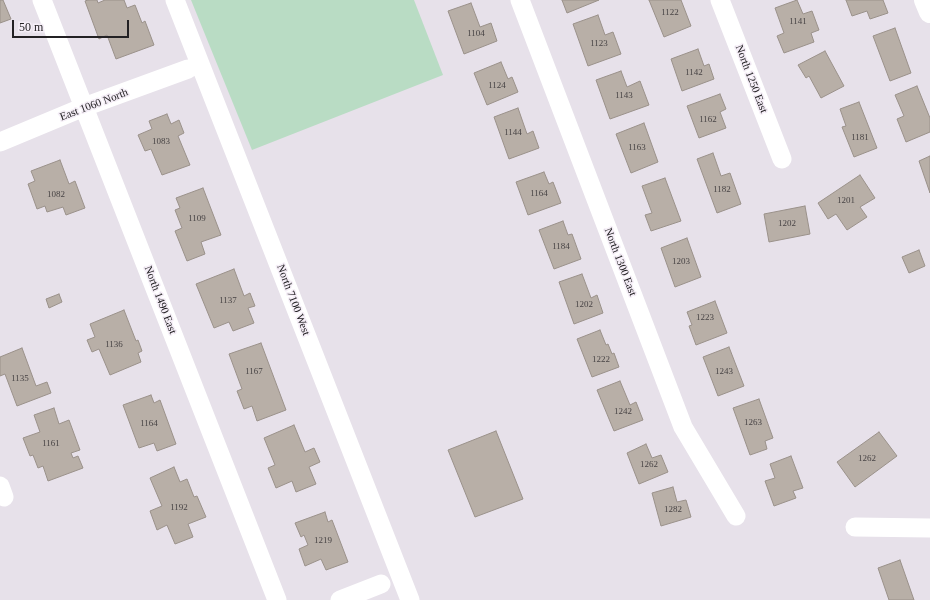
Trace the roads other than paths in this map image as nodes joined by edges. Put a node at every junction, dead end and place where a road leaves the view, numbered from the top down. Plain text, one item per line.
1 (42, 0) edge
2 (175, 0) edge
3 (520, 0) edge
4 (720, 0) edge
5 (925, 0) edge
6 (930, 12) edge
7 (188, 69) dead end
8 (84, 108) junction
9 (0, 142) edge
10 (782, 158) dead end
11 (736, 516) dead end
12 (854, 527) dead end
13 (930, 528) edge
14 (381, 584) dead end
15 (277, 600) edge
16 (340, 600) edge
17 (410, 600) edge

1 - 8 street, North 1490 East
2 - 17 street, North 7100 West
3 - 11 street, North 1300 East
4 - 10 street, North 1250 East
5 - 6 main road
7 - 8 street, East 1060 North
8 - 9 street, East 1060 North
8 - 15 street, North 1490 East
12 - 13 street
14 - 16 street

